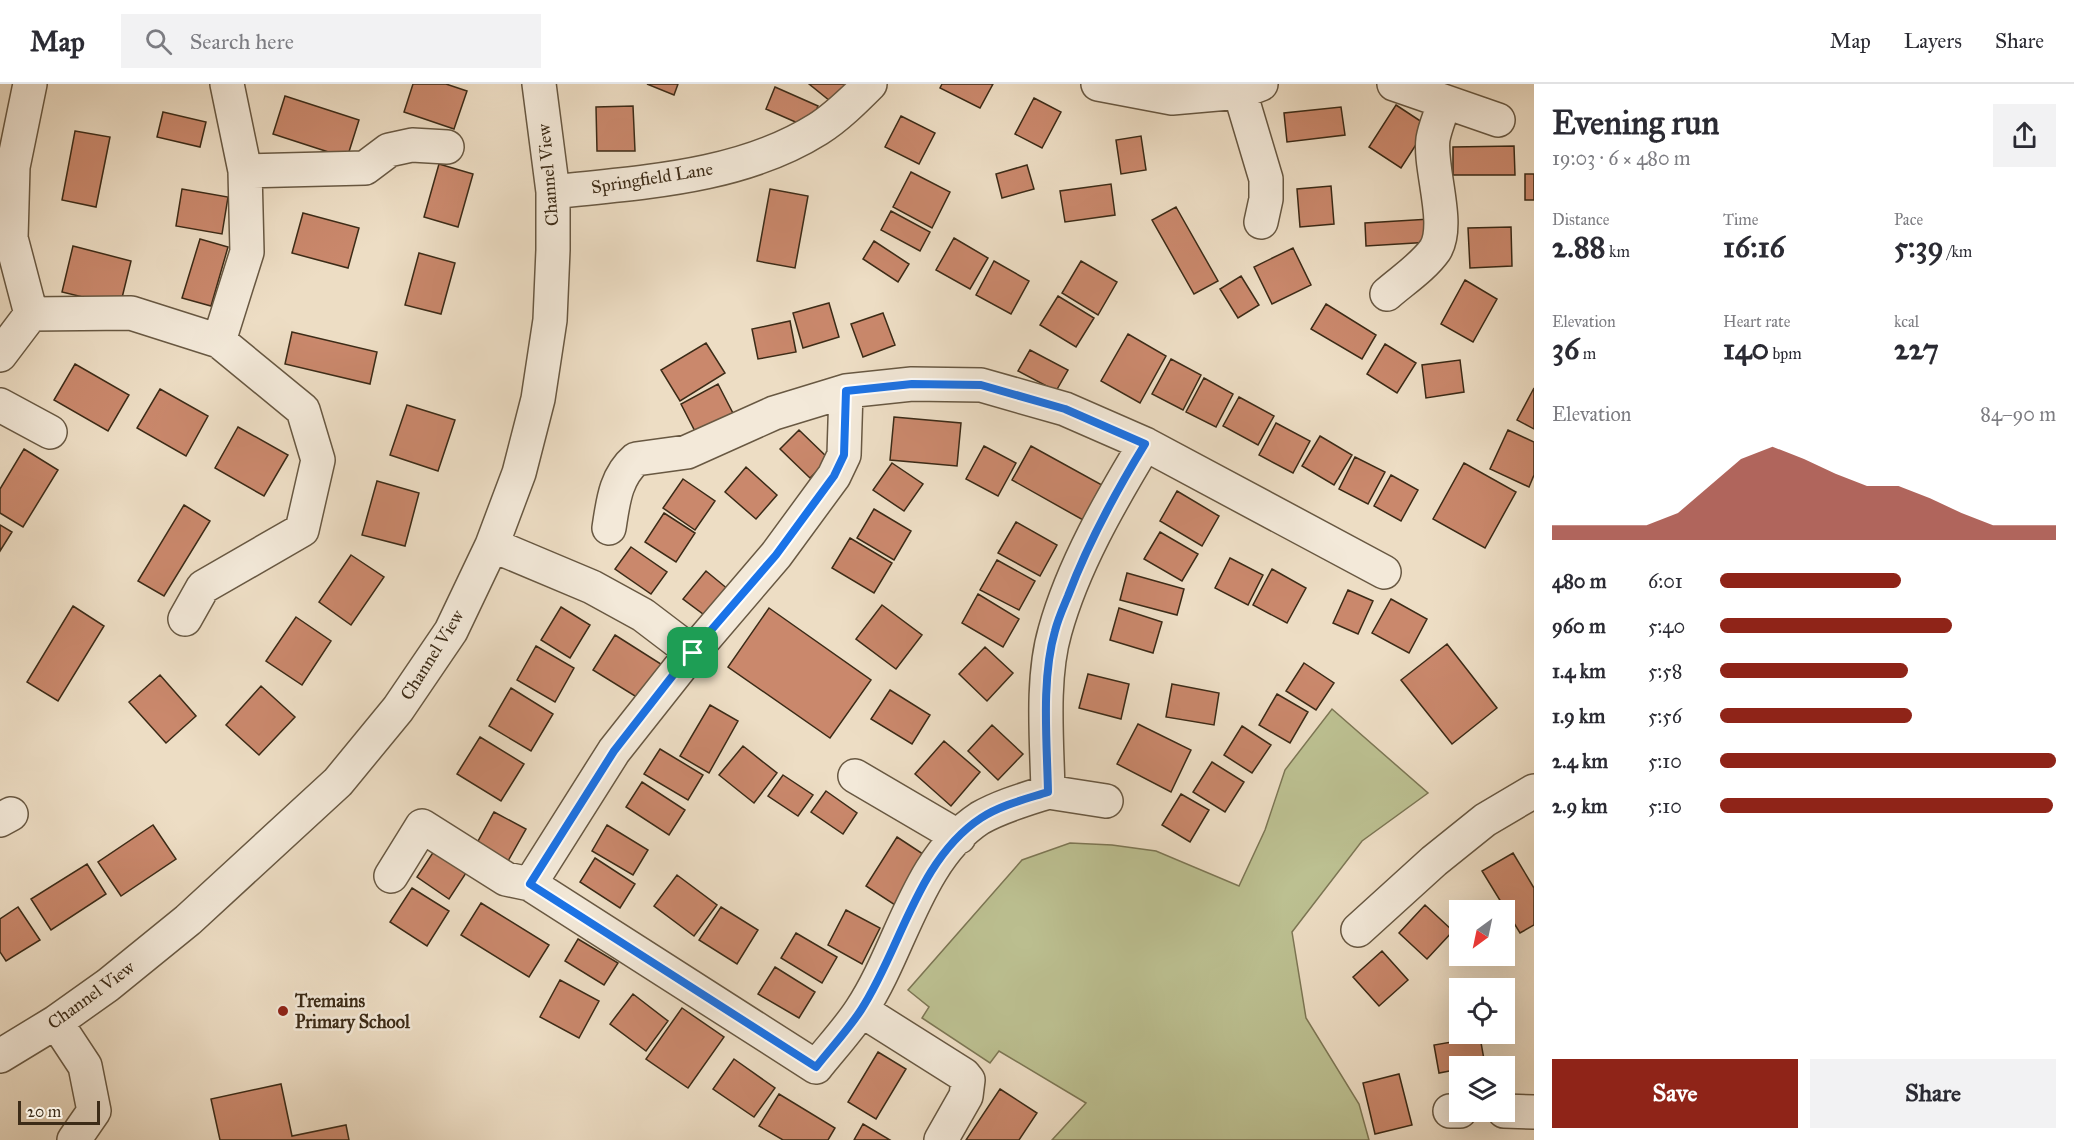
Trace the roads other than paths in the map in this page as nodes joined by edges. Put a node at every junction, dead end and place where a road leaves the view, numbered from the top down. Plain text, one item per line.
1 (30, 84) edge
2 (226, 84) edge
3 (539, 84) edge
4 (870, 84) edge
5 (1394, 84) edge
6 (1113, 86) edge
7 (1250, 88) edge
8 (1444, 103) junction
9 (1498, 120) dead end
10 (447, 147) dead end
11 (245, 171) junction
12 (553, 192) junction
13 (1261, 222) dead end
14 (1387, 294) dead end
15 (31, 314) junction
16 (219, 341) junction
17 (0, 356) edge
18 (846, 391) junction
19 (0, 405) edge
20 (50, 432) dead end
21 (1145, 444) junction
22 (609, 528) dead end
23 (492, 545) junction
24 (1384, 572) dead end
25 (185, 619) dead end
26 (693, 653) junction
27 (855, 776) dead end
28 (1534, 791) edge
29 (1048, 792) junction
30 (1106, 801) dead end
31 (959, 837) junction
32 (391, 876) dead end
33 (530, 884) junction
34 (1358, 930) dead end
35 (861, 1010) junction
36 (56, 1022) junction
37 (0, 1056) edge
38 (1515, 1111) edge
39 (1534, 1112) edge
40 (74, 1140) edge
41 (940, 1140) edge

1 - 15 street
2 - 11 street
3 - 12 street, Channel View
4 - 12 street, Springfield Lane
5 - 8 street
6 - 7 street
7 - 13 street
8 - 9 street
8 - 14 street
10 - 11 street
11 - 16 street
12 - 23 street, Channel View
15 - 16 street
15 - 17 street
16 - 25 street
18 - 21 street
18 - 22 street
18 - 26 street
19 - 20 street
21 - 24 street
21 - 29 street
23 - 26 street
23 - 36 street, Channel View
26 - 33 street
27 - 31 street
28 - 34 street
29 - 30 street
29 - 31 street
31 - 35 street
32 - 33 street
33 - 35 street
35 - 41 street
36 - 37 street, Channel View
36 - 40 street
38 - 39 street

